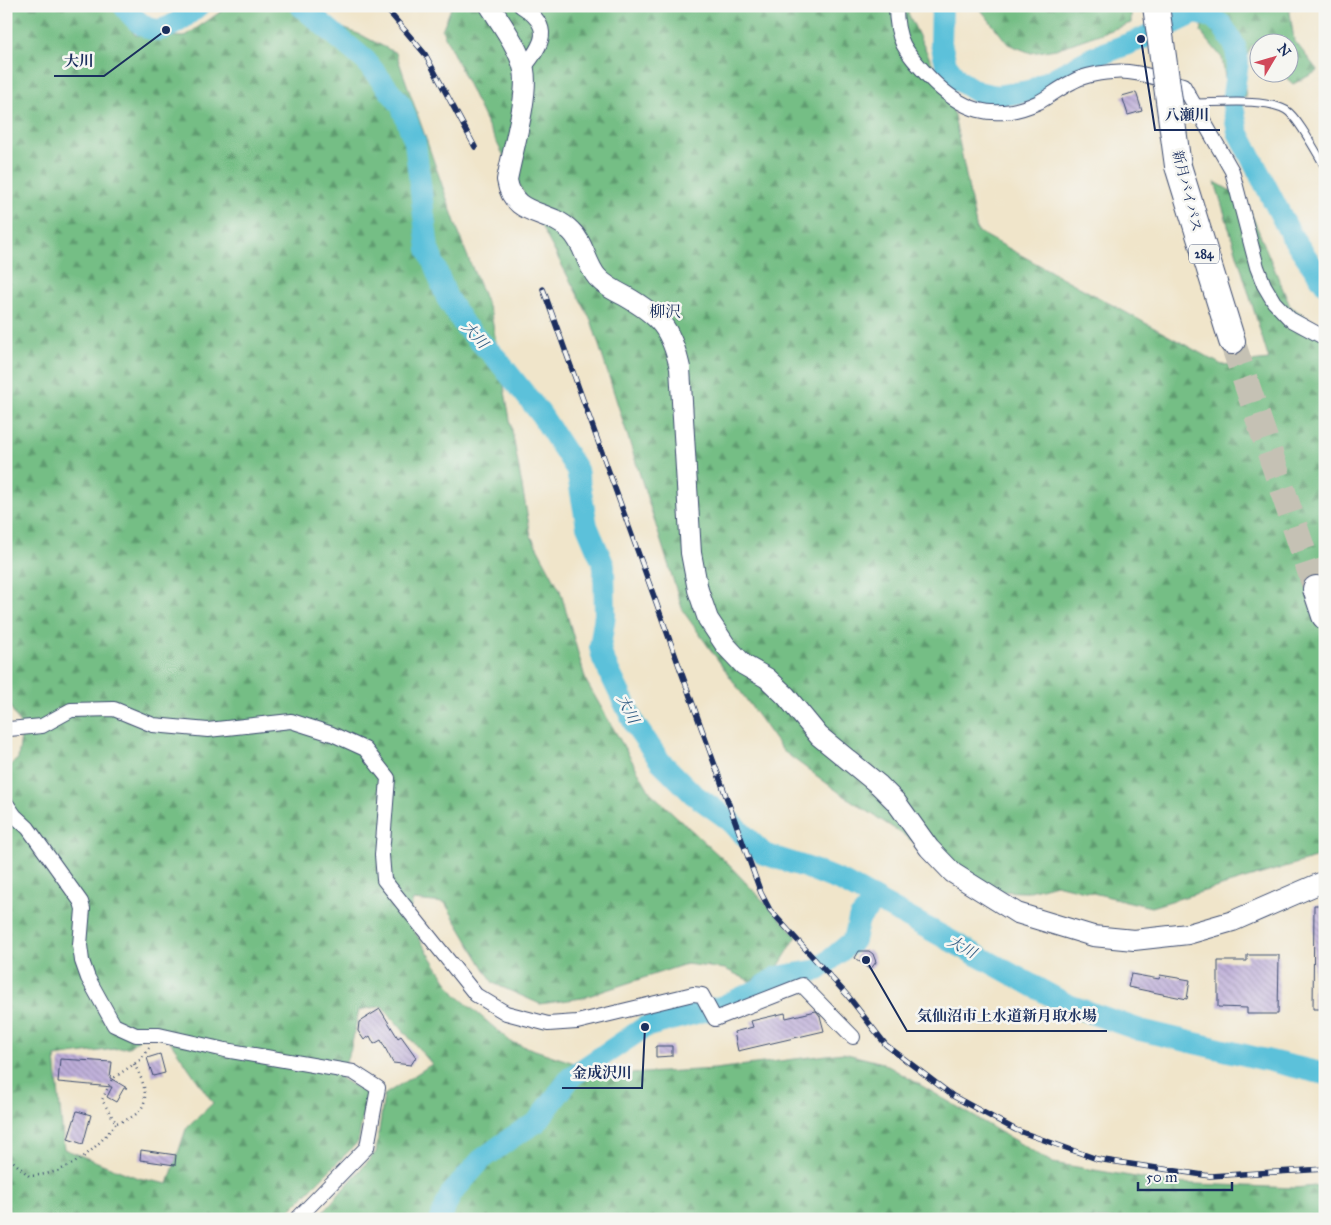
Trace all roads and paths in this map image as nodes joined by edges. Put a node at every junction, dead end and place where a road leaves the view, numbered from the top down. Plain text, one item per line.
1 (490, 6) edge
2 (521, 6) edge
3 (896, 6) edge
4 (1156, 6) edge
5 (524, 69) junction
6 (1194, 103) junction
7 (1325, 166) edge
8 (1325, 338) edge
9 (1232, 341) tunnel mouth
10 (1316, 589) tunnel mouth
11 (1325, 616) edge
12 (6, 727) edge
13 (6, 803) edge
14 (1325, 881) edge
15 (159, 1035) junction
16 (853, 1036) dead end
17 (134, 1064) junction
18 (116, 1123) junction
19 (6, 1154) edge
20 (297, 1219) edge

1 - 5 street
2 - 5 street
3 - 6 street
4 - 9 highway, 新月バイパス / 284, bridge
5 - 14 street
6 - 7 lane
6 - 8 street
10 - 11 highway
12 - 16 street
13 - 15 street
15 - 17 path
15 - 20 street
17 - 18 path
17 - 18 path
18 - 19 path

